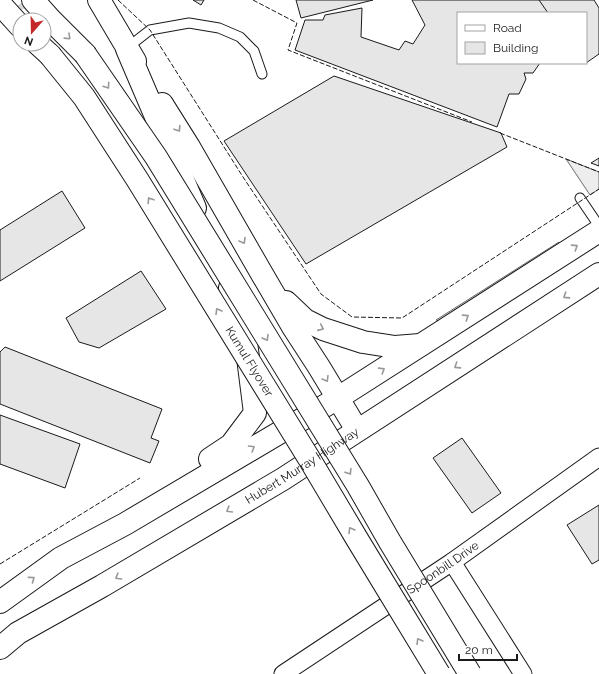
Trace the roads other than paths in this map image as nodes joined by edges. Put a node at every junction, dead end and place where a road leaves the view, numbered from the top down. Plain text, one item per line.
1 (33, 0) edge
2 (99, 0) edge
3 (0, 4) edge
4 (12, 17) edge
5 (127, 49) junction
6 (46, 52) edge
7 (262, 74) dead end
8 (580, 198) dead end
9 (599, 226) edge
10 (599, 230) edge
11 (262, 274) junction
12 (599, 274) edge
13 (421, 345) junction
14 (338, 398) junction
15 (357, 430) junction
16 (599, 457) edge
17 (125, 524) junction
18 (452, 562) junction
19 (0, 602) edge
20 (0, 648) edge
21 (283, 674) edge
22 (439, 674) edge
23 (470, 674) edge
24 (523, 674) edge

1 -> 23 highway, bridge
2 - 5 highway
3 - 4 highway
5 - 7 lane
5 -> 11 highway
5 - 17 highway
22 -> 6 highway, Kumul Flyover, bridge
8 - 9 lane
13 -> 10 highway
11 -> 13 highway
11 -> 14 highway
12 -> 15 highway, Hubert Murray Highway
14 -> 13 highway
14 - 15 highway
17 -> 14 highway
15 -> 20 highway, Hubert Murray Highway
16 - 18 street, Spoonbill Drive
19 -> 17 highway
18 - 21 street, Spoonbill Drive
18 - 24 street

